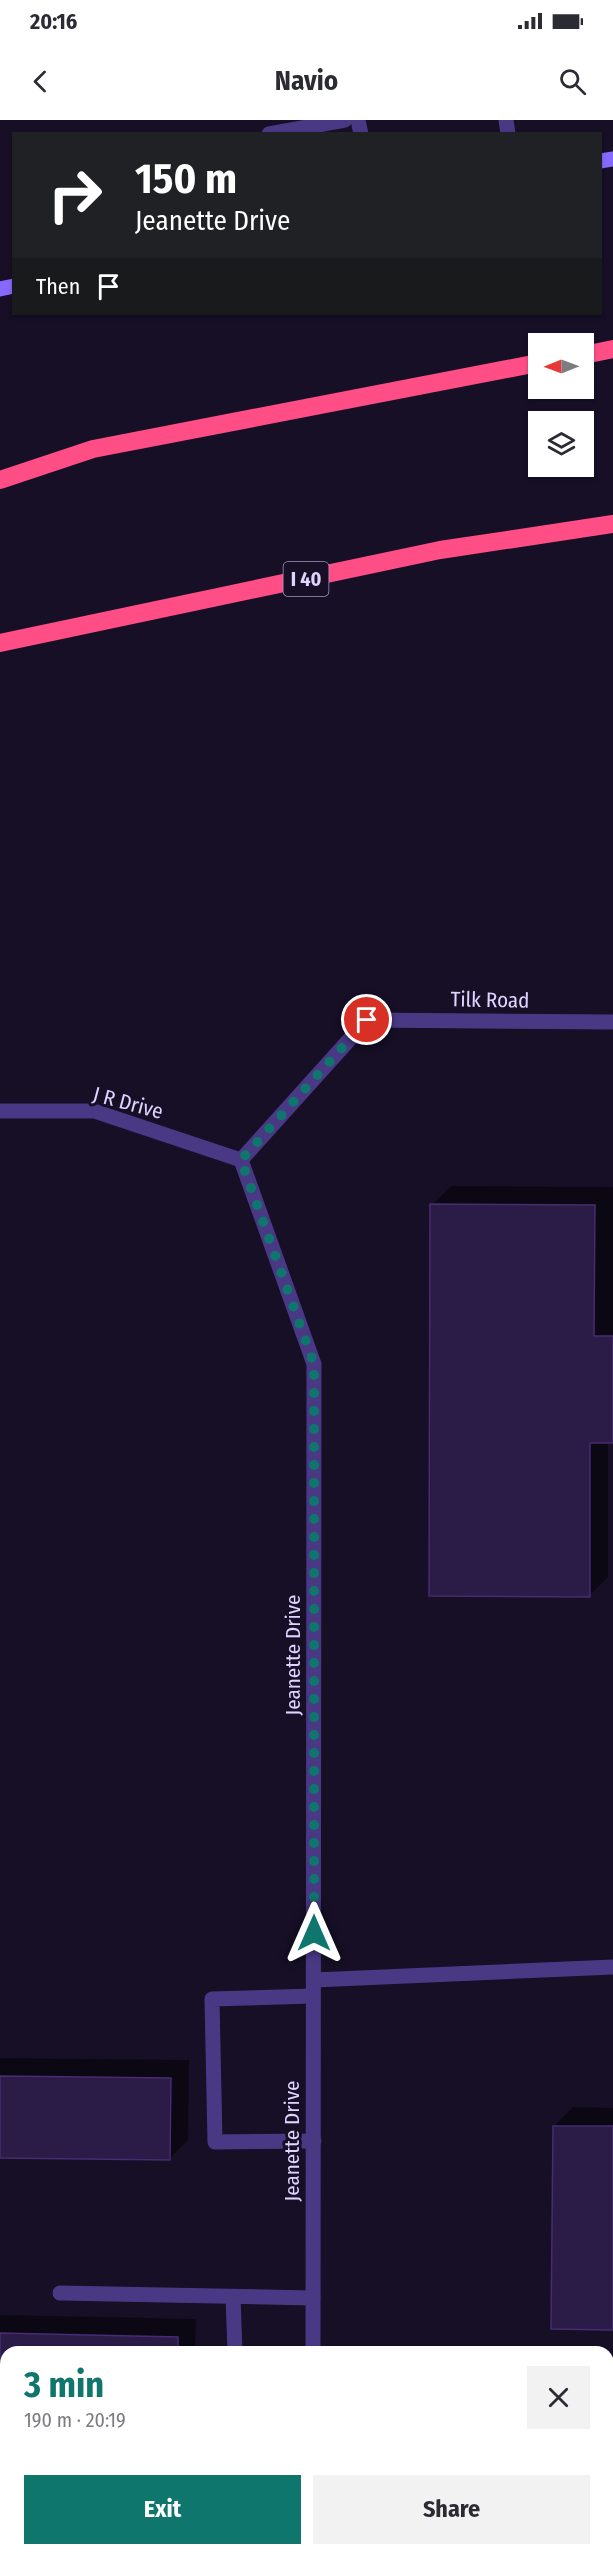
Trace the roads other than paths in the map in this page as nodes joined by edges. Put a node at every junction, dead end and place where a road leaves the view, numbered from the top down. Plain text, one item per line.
1 (345, 120) edge
2 (280, 132) edge
3 (613, 349) edge
4 (594, 353) edge
5 (528, 365) edge
6 (0, 480) edge
7 (613, 524) edge
8 (0, 643) edge
9 (613, 1022) edge
10 (0, 1111) edge
11 (241, 1160) junction
12 (613, 1967) edge
13 (314, 1980) junction
14 (313, 1996) junction
15 (314, 2141) junction
16 (60, 2293) dead end
17 (232, 2297) junction
18 (313, 2298) junction
19 (235, 2346) edge
20 (314, 2346) edge

1 - 2 street
3 - 4 highway
5 - 6 highway
7 - 8 highway, I 40
9 - 11 street, Tilk Road
10 - 11 street, J R Drive
11 - 13 street, Jeanette Drive
12 - 13 street
13 - 14 street, Jeanette Drive
14 - 15 street, Jeanette Drive
14 - 15 street
15 - 18 street, Jeanette Drive
16 - 17 street
17 - 18 street
17 - 19 street
18 - 20 street, Jeanette Drive

